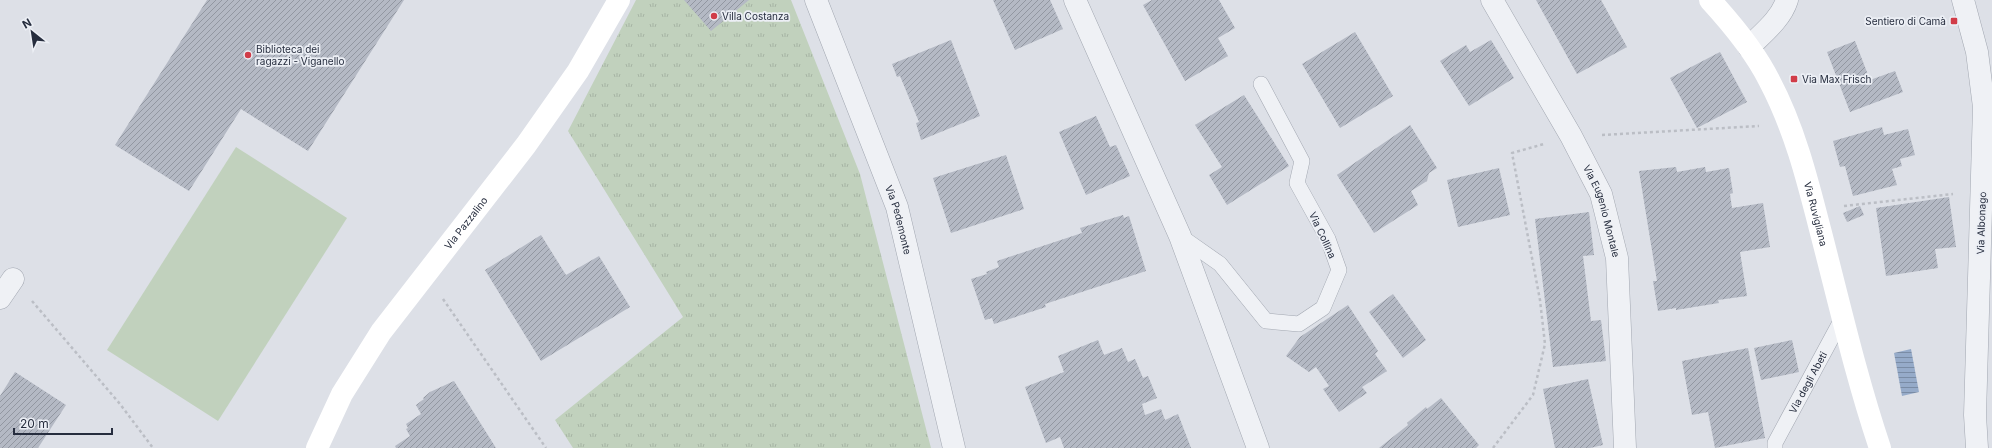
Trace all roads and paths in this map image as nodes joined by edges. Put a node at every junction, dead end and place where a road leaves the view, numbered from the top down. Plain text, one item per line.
1 (619, 0) edge
2 (816, 0) edge
3 (1074, 0) edge
4 (1492, 0) edge
5 (1710, 0) edge
6 (1787, 0) edge
7 (1964, 0) edge
8 (1749, 47) junction
9 (1261, 84) dead end
10 (1959, 193) dead end
11 (1844, 206) dead end
12 (1180, 236) junction
13 (425, 274) junction
14 (13, 279) joint
15 (0, 298) edge
16 (1843, 317) junction
17 (153, 448) edge
18 (317, 448) edge
19 (546, 448) edge
20 (954, 448) edge
21 (1258, 448) edge
22 (1625, 448) edge
23 (1775, 448) edge
24 (1880, 448) edge
25 (1977, 448) edge

1 - 13 main road, Via Pazzalino
2 - 20 street, Via Pedemonte
3 - 12 street
4 - 22 street, Via Eugenio Montale
5 - 8 main road, Via Ruvigliana
6 - 8 street
7 - 25 street, Via Albonago
8 - 16 main road, Via Ruvigliana
9 - 12 lane, Via Collina
10 - 11 path
12 - 21 street
13 - 18 main road, Via Pazzalino
13 - 19 path
14 - 15 street
14 - 17 path
16 - 23 lane, Via degli Abeti
16 - 24 main road, Via Ruvigliana

